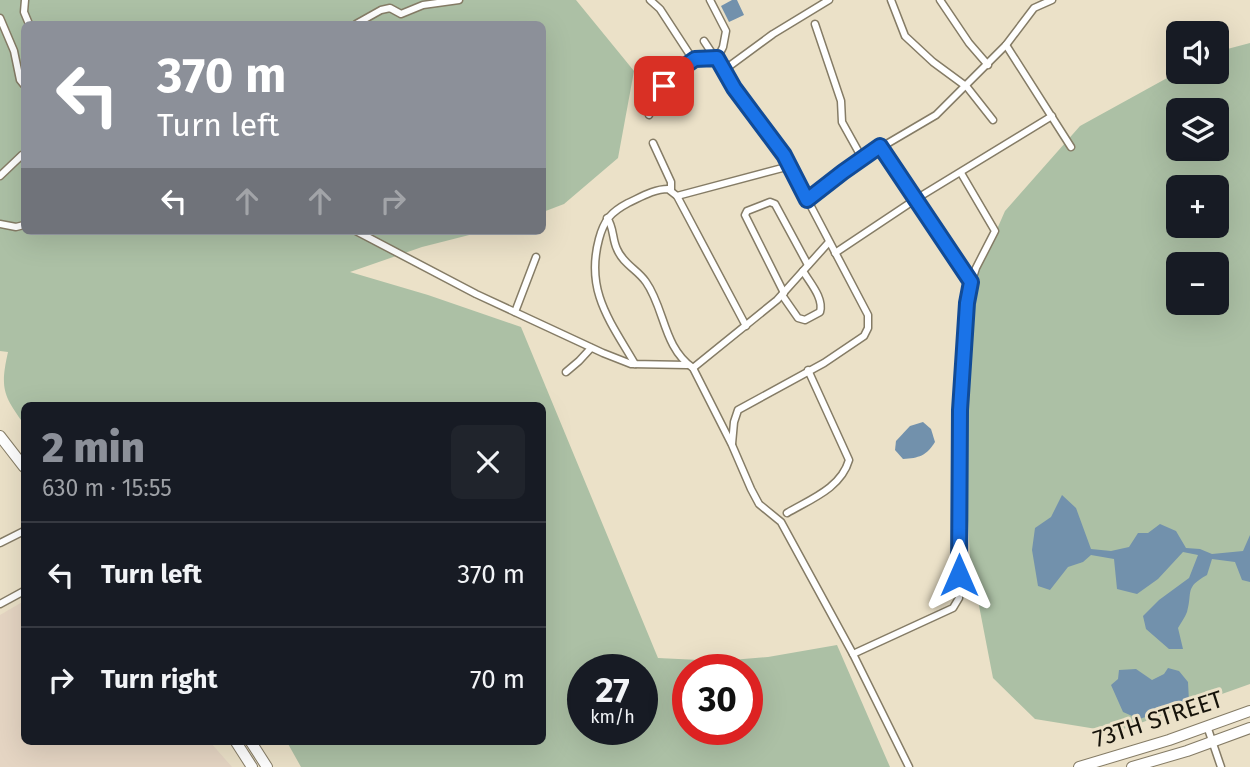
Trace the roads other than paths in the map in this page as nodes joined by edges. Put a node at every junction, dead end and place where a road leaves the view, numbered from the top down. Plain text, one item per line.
1 (25, 0) edge
2 (459, 0) edge
3 (650, 0) edge
4 (710, 0) edge
5 (829, 0) edge
6 (891, 0) edge
7 (940, 0) edge
8 (1052, 0) edge
9 (0, 18) edge
10 (28, 21) edge
11 (361, 21) edge
12 (815, 24) dead end
13 (704, 41) dead end
14 (1006, 45) junction
15 (717, 58) junction
16 (695, 59) junction
17 (988, 65) junction
18 (724, 70) junction
19 (21, 81) edge
20 (967, 87) junction
21 (649, 116) dead end
22 (1052, 116) junction
23 (993, 120) dead end
24 (653, 143) dead end
25 (880, 146) junction
26 (1071, 147) dead end
27 (21, 156) edge
28 (862, 158) junction
29 (790, 166) junction
30 (961, 173) junction
31 (0, 176) edge
32 (674, 193) junction
33 (916, 199) junction
34 (807, 200) junction
35 (607, 218) junction
36 (0, 224) edge
37 (21, 226) edge
38 (364, 235) edge
39 (829, 242) junction
40 (835, 253) junction
41 (536, 257) dead end
42 (806, 268) junction
43 (971, 282) junction
44 (783, 294) junction
45 (514, 312) junction
46 (746, 326) junction
47 (591, 348) junction
48 (635, 364) junction
49 (690, 367) junction
50 (808, 370) junction
51 (566, 372) dead end
52 (0, 436) edge
53 (732, 445) junction
54 (21, 463) edge
55 (787, 513) dead end
56 (21, 532) edge
57 (0, 543) edge
58 (21, 593) edge
59 (0, 604) edge
60 (853, 654) junction
61 (1250, 711) edge
62 (1207, 726) junction
63 (1250, 728) edge
64 (1212, 743) junction
65 (238, 745) edge
66 (253, 745) edge
67 (252, 767) edge
68 (267, 767) edge
69 (909, 767) edge
70 (1079, 767) edge
71 (1132, 767) edge
72 (1221, 767) edge

1 - 10 street
2 - 11 street
3 - 16 street
4 - 15 street
5 - 18 street
6 - 20 street
7 - 17 street
8 - 14 street
9 - 19 street
12 - 28 street
13 - 15 street
14 - 17 street
14 - 22 street
15 - 16 street
15 - 18 street
16 - 21 street
17 - 20 street
18 - 29 street
20 - 23 street
20 - 25 street
22 - 26 street
22 - 30 street
24 - 32 street
25 - 28 street
25 - 33 street
27 - 31 street
28 - 34 street
29 - 32 street
29 - 34 street
30 - 33 street
30 - 43 street
32 - 35 street
32 - 46 street
33 - 40 street
33 - 43 street
34 - 39 street
35 - 48 street
35 - 49 street
36 - 37 street
38 - 45 street
39 - 40 street
39 - 42 street
40 - 50 street
41 - 45 street
42 - 44 street
42 - 44 street
42 - 44 street
43 - 60 street
44 - 46 street
45 - 47 street
46 - 49 street
47 - 48 street
47 - 51 street
48 - 49 street
49 - 53 street
50 - 53 street
50 - 55 street
52 - 54 main road
53 - 60 street
56 - 57 street
58 - 59 street
60 - 69 street
61 - 62 main road, 73TH STREET
62 - 64 street
62 - 70 main road, 73TH STREET
63 - 64 main road, 73TH STREET
64 - 71 main road, 73TH STREET
64 - 72 street
65 - 67 main road
66 - 68 main road

